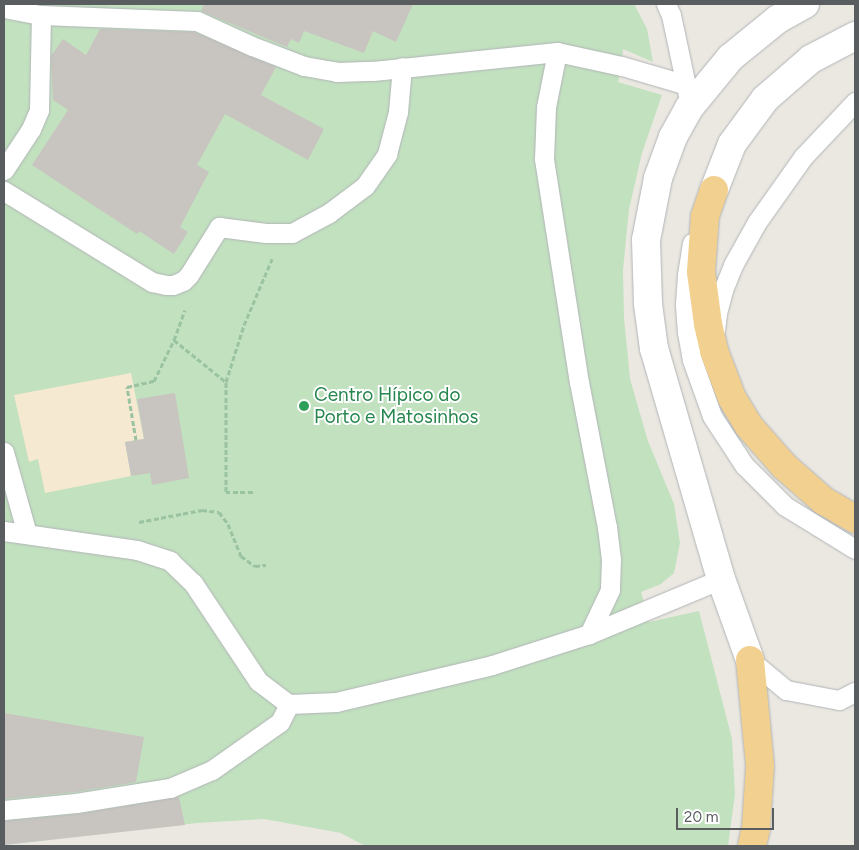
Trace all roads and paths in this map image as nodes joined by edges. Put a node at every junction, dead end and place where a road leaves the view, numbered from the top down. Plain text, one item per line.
1 (666, 4) edge
2 (805, 4) edge
3 (4, 8) edge
4 (41, 15) junction
5 (855, 36) edge
6 (557, 52) junction
7 (402, 67) junction
8 (688, 96) junction
9 (855, 102) edge
10 (4, 170) edge
11 (714, 190) junction
12 (4, 191) edge
13 (292, 232) junction
14 (189, 274) junction
15 (174, 340) junction
16 (714, 351) junction
17 (226, 382) junction
18 (136, 440) dead end
19 (4, 452) edge
20 (253, 492) dead end
21 (855, 519) edge
22 (138, 522) dead end
23 (4, 531) edge
24 (28, 534) junction
25 (855, 549) edge
26 (266, 566) dead end
27 (721, 579) junction
28 (589, 634) junction
29 (750, 660) junction
30 (855, 692) edge
31 (289, 704) junction
32 (4, 810) edge
33 (752, 846) edge

1 - 8 lane
2 - 8 main road
3 - 4 lane
4 - 7 lane
4 - 10 lane
5 - 11 main road
6 - 7 lane
6 - 8 lane
6 - 28 lane
7 - 13 lane
8 - 27 main road
9 - 16 lane
11 - 16 highway
11 - 25 lane
12 - 14 lane
13 - 14 lane
13 - 17 path
14 - 15 path
15 - 17 path
15 - 18 path
16 - 21 highway
17 - 20 path
19 - 24 lane
22 - 26 path
23 - 24 lane
24 - 31 lane
27 - 28 lane
27 - 29 main road
28 - 31 lane
29 - 30 lane
29 - 33 highway
31 - 32 lane

